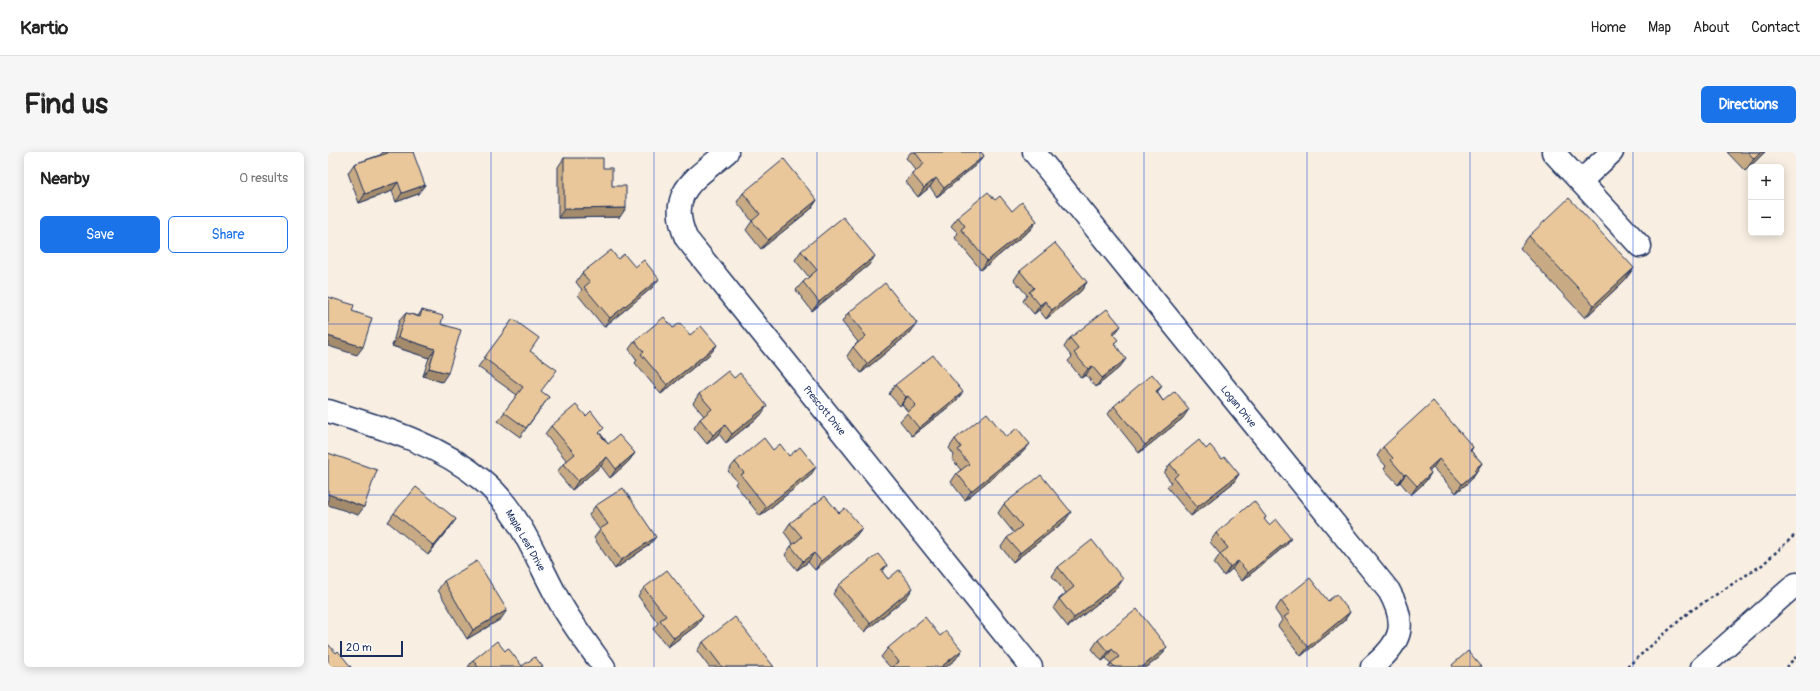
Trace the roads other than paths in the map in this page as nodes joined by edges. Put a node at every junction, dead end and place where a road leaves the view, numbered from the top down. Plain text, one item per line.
1 (727, 152) edge
2 (1034, 152) edge
3 (1553, 152) edge
4 (1612, 152) edge
5 (1581, 181) junction
6 (1640, 246) dead end
7 (328, 411) edge
8 (1796, 584) edge
9 (604, 667) edge
10 (1031, 667) edge
11 (1372, 667) edge
12 (1702, 667) edge

1 - 10 street, Prescott Drive
2 - 11 street, Logan Drive
3 - 5 street
4 - 5 street
5 - 6 street
7 - 9 street, Maple Leaf Drive
8 - 12 street

